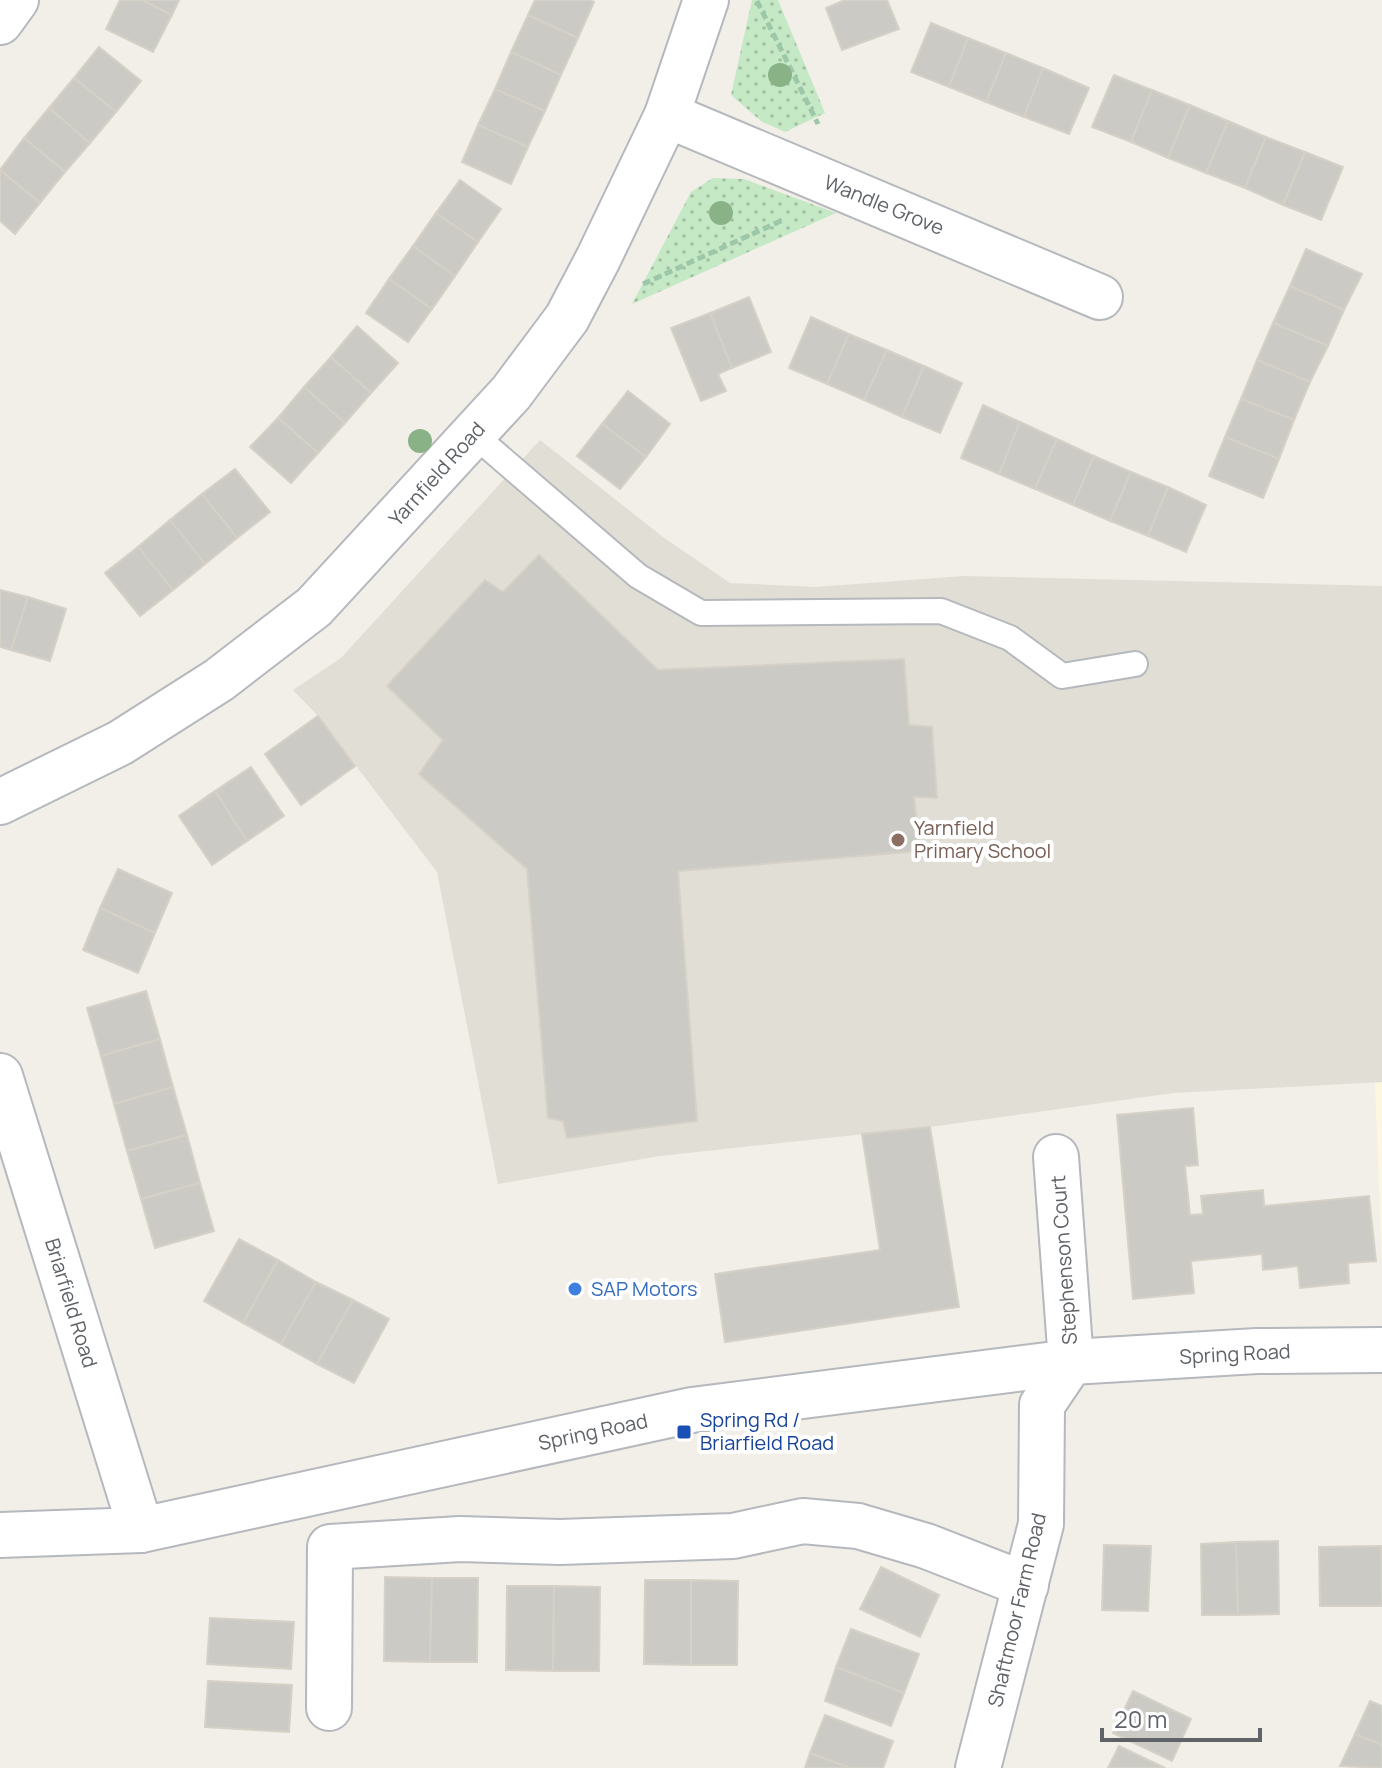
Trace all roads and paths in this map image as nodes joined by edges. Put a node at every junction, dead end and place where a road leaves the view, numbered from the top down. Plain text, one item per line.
1 (16, 0) edge
2 (706, 0) edge
3 (0, 22) edge
4 (667, 115) junction
5 (1100, 297) dead end
6 (473, 434) junction
7 (1135, 664) dead end
8 (0, 802) edge
9 (0, 1076) edge
10 (1056, 1157) dead end
11 (1382, 1350) edge
12 (1071, 1362) junction
13 (141, 1530) junction
14 (0, 1535) edge
15 (1026, 1585) junction
16 (329, 1708) dead end
17 (978, 1768) edge

1 - 3 street
2 - 4 street, Yarnfield Road
4 - 5 street, Wandle Grove
4 - 6 street, Yarnfield Road
6 - 7 lane
6 - 8 street, Yarnfield Road
9 - 13 street, Briarfield Road
10 - 12 street, Stephenson Court
11 - 12 street, Spring Road
12 - 13 street, Spring Road
12 - 15 street, Shaftmoor Farm Road
13 - 14 street, Spring Road
15 - 16 street
15 - 17 street, Shaftmoor Farm Road

